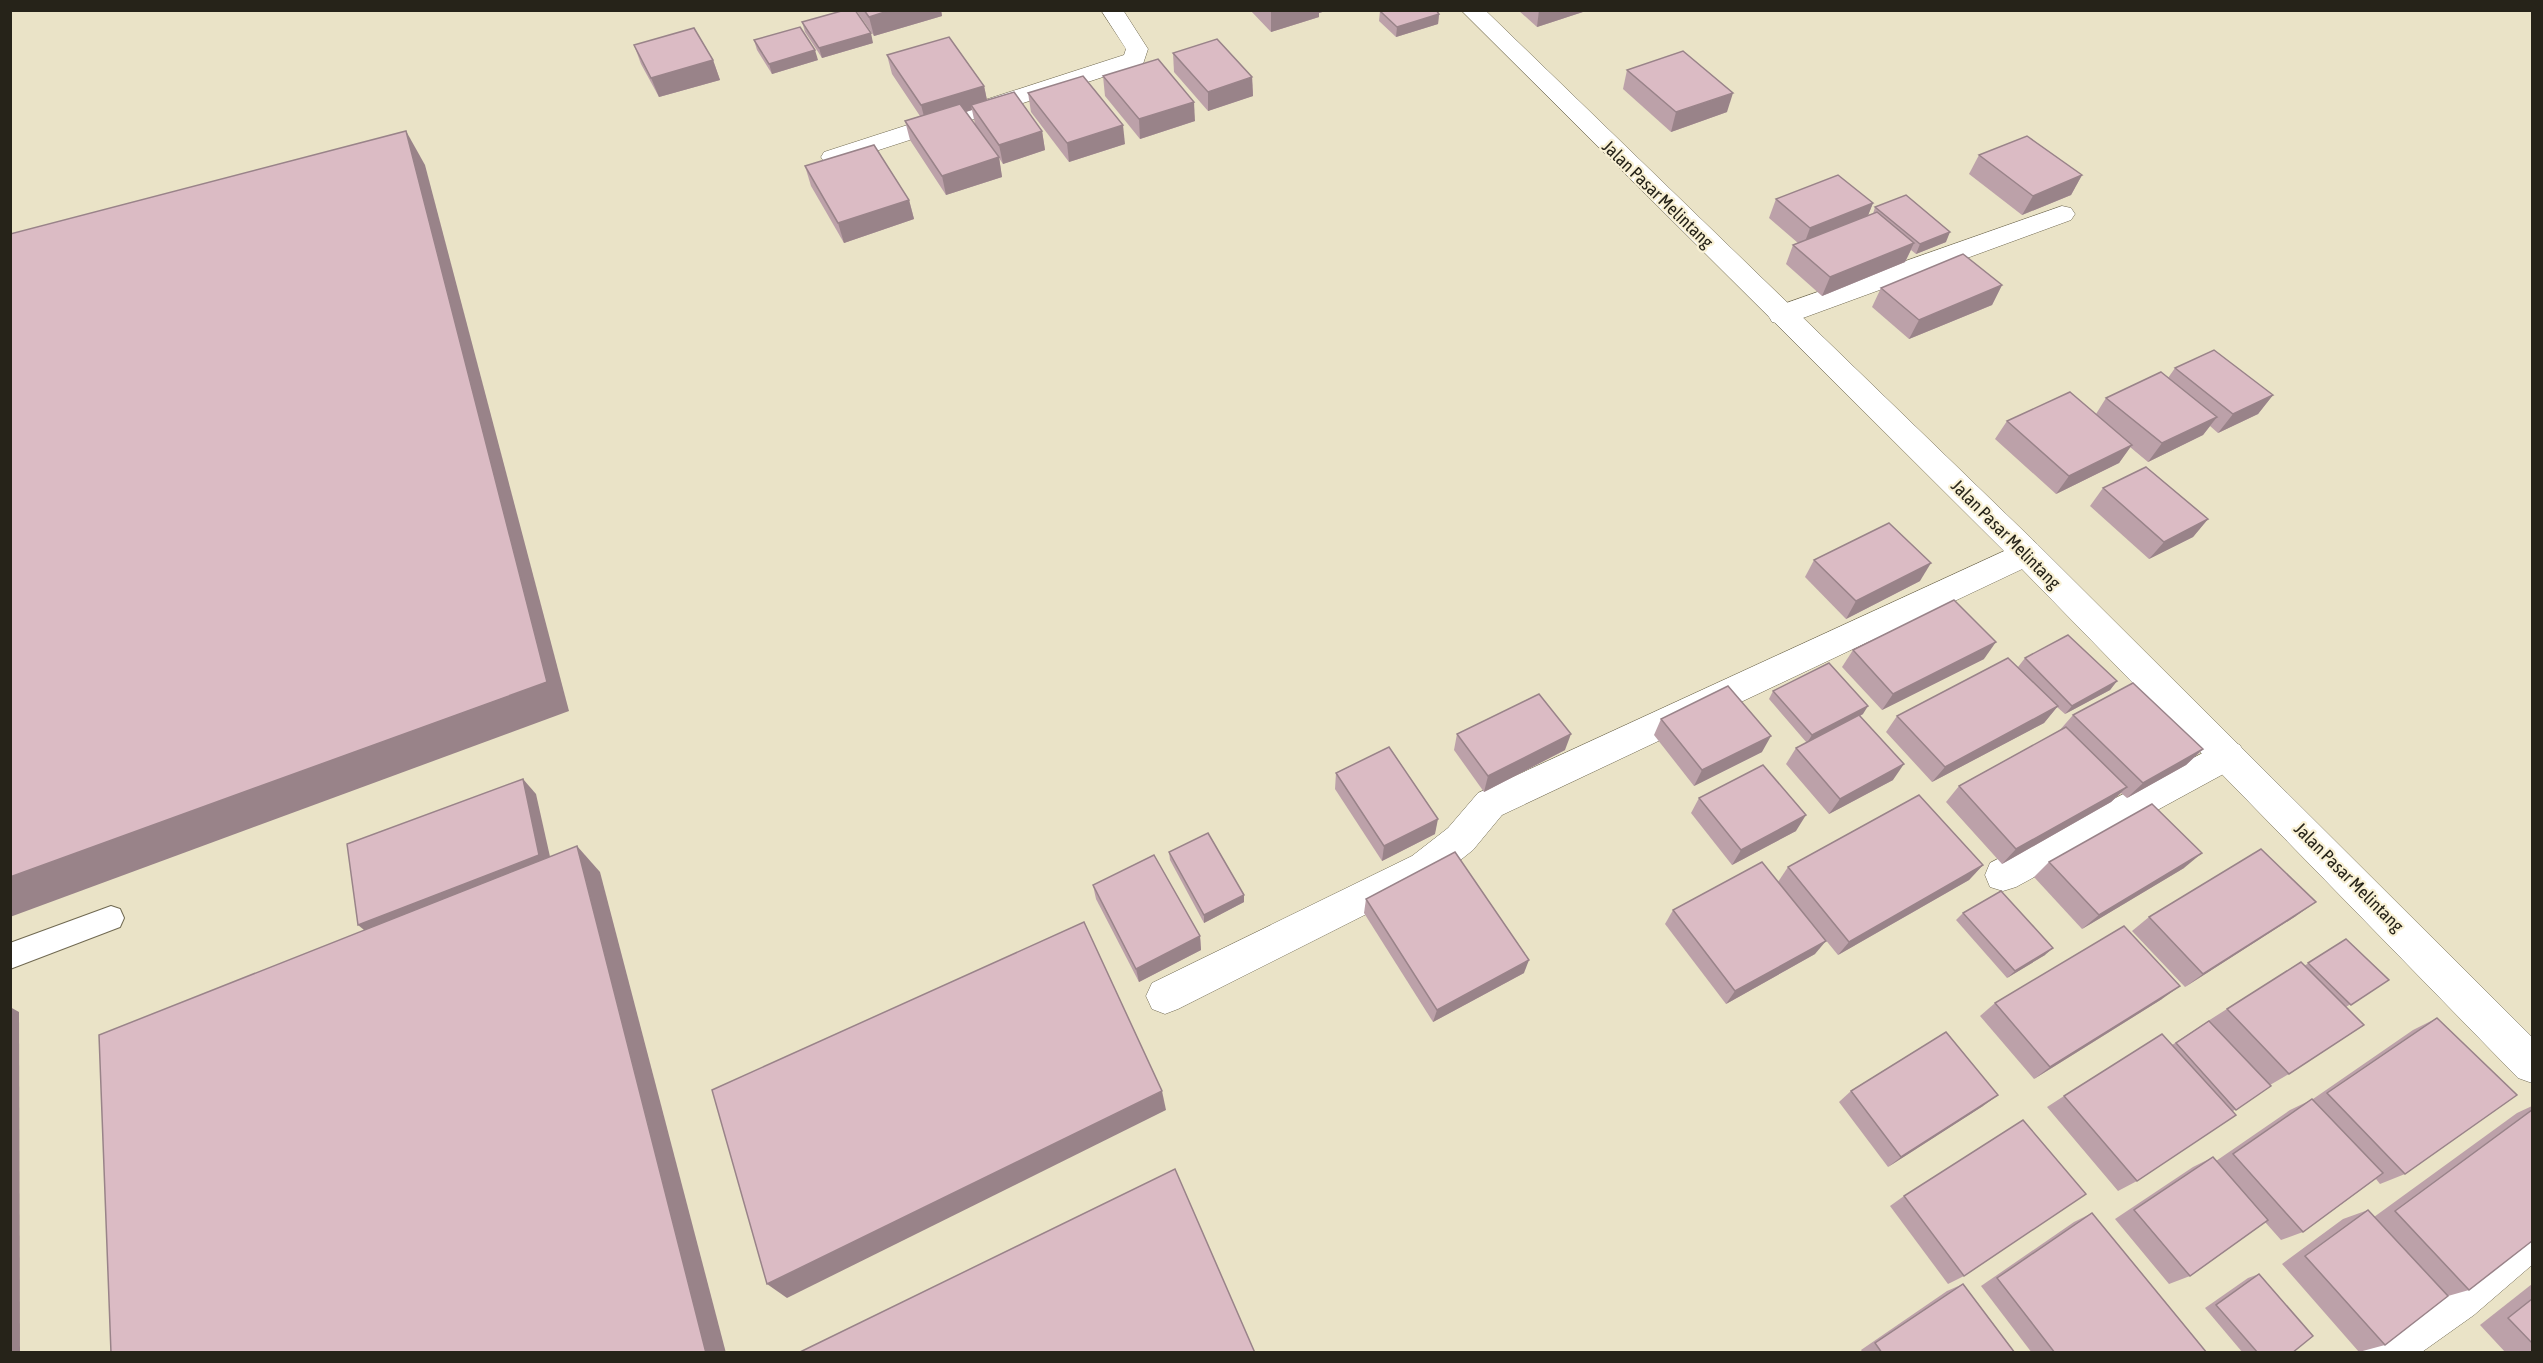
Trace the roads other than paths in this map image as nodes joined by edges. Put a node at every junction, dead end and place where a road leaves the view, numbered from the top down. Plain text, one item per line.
1 (1112, 10) edge
2 (1472, 10) edge
3 (833, 157) edge
4 (2062, 214) dead end
5 (1782, 315) junction
6 (2026, 553) junction
7 (2228, 754) junction
8 (2003, 875) dead end
9 (111, 918) dead end
10 (10, 956) edge
11 (1165, 996) dead end
12 (2532, 1064) edge
13 (2532, 1238) edge
14 (2380, 1353) edge

1 - 3 street
2 - 5 street, Jalan Pasar Melintang
4 - 5 street
5 - 6 street, Jalan Pasar Melintang
6 - 7 street, Jalan Pasar Melintang
6 - 11 street
7 - 8 street
7 - 12 street, Jalan Pasar Melintang
9 - 10 lane
13 - 14 street

